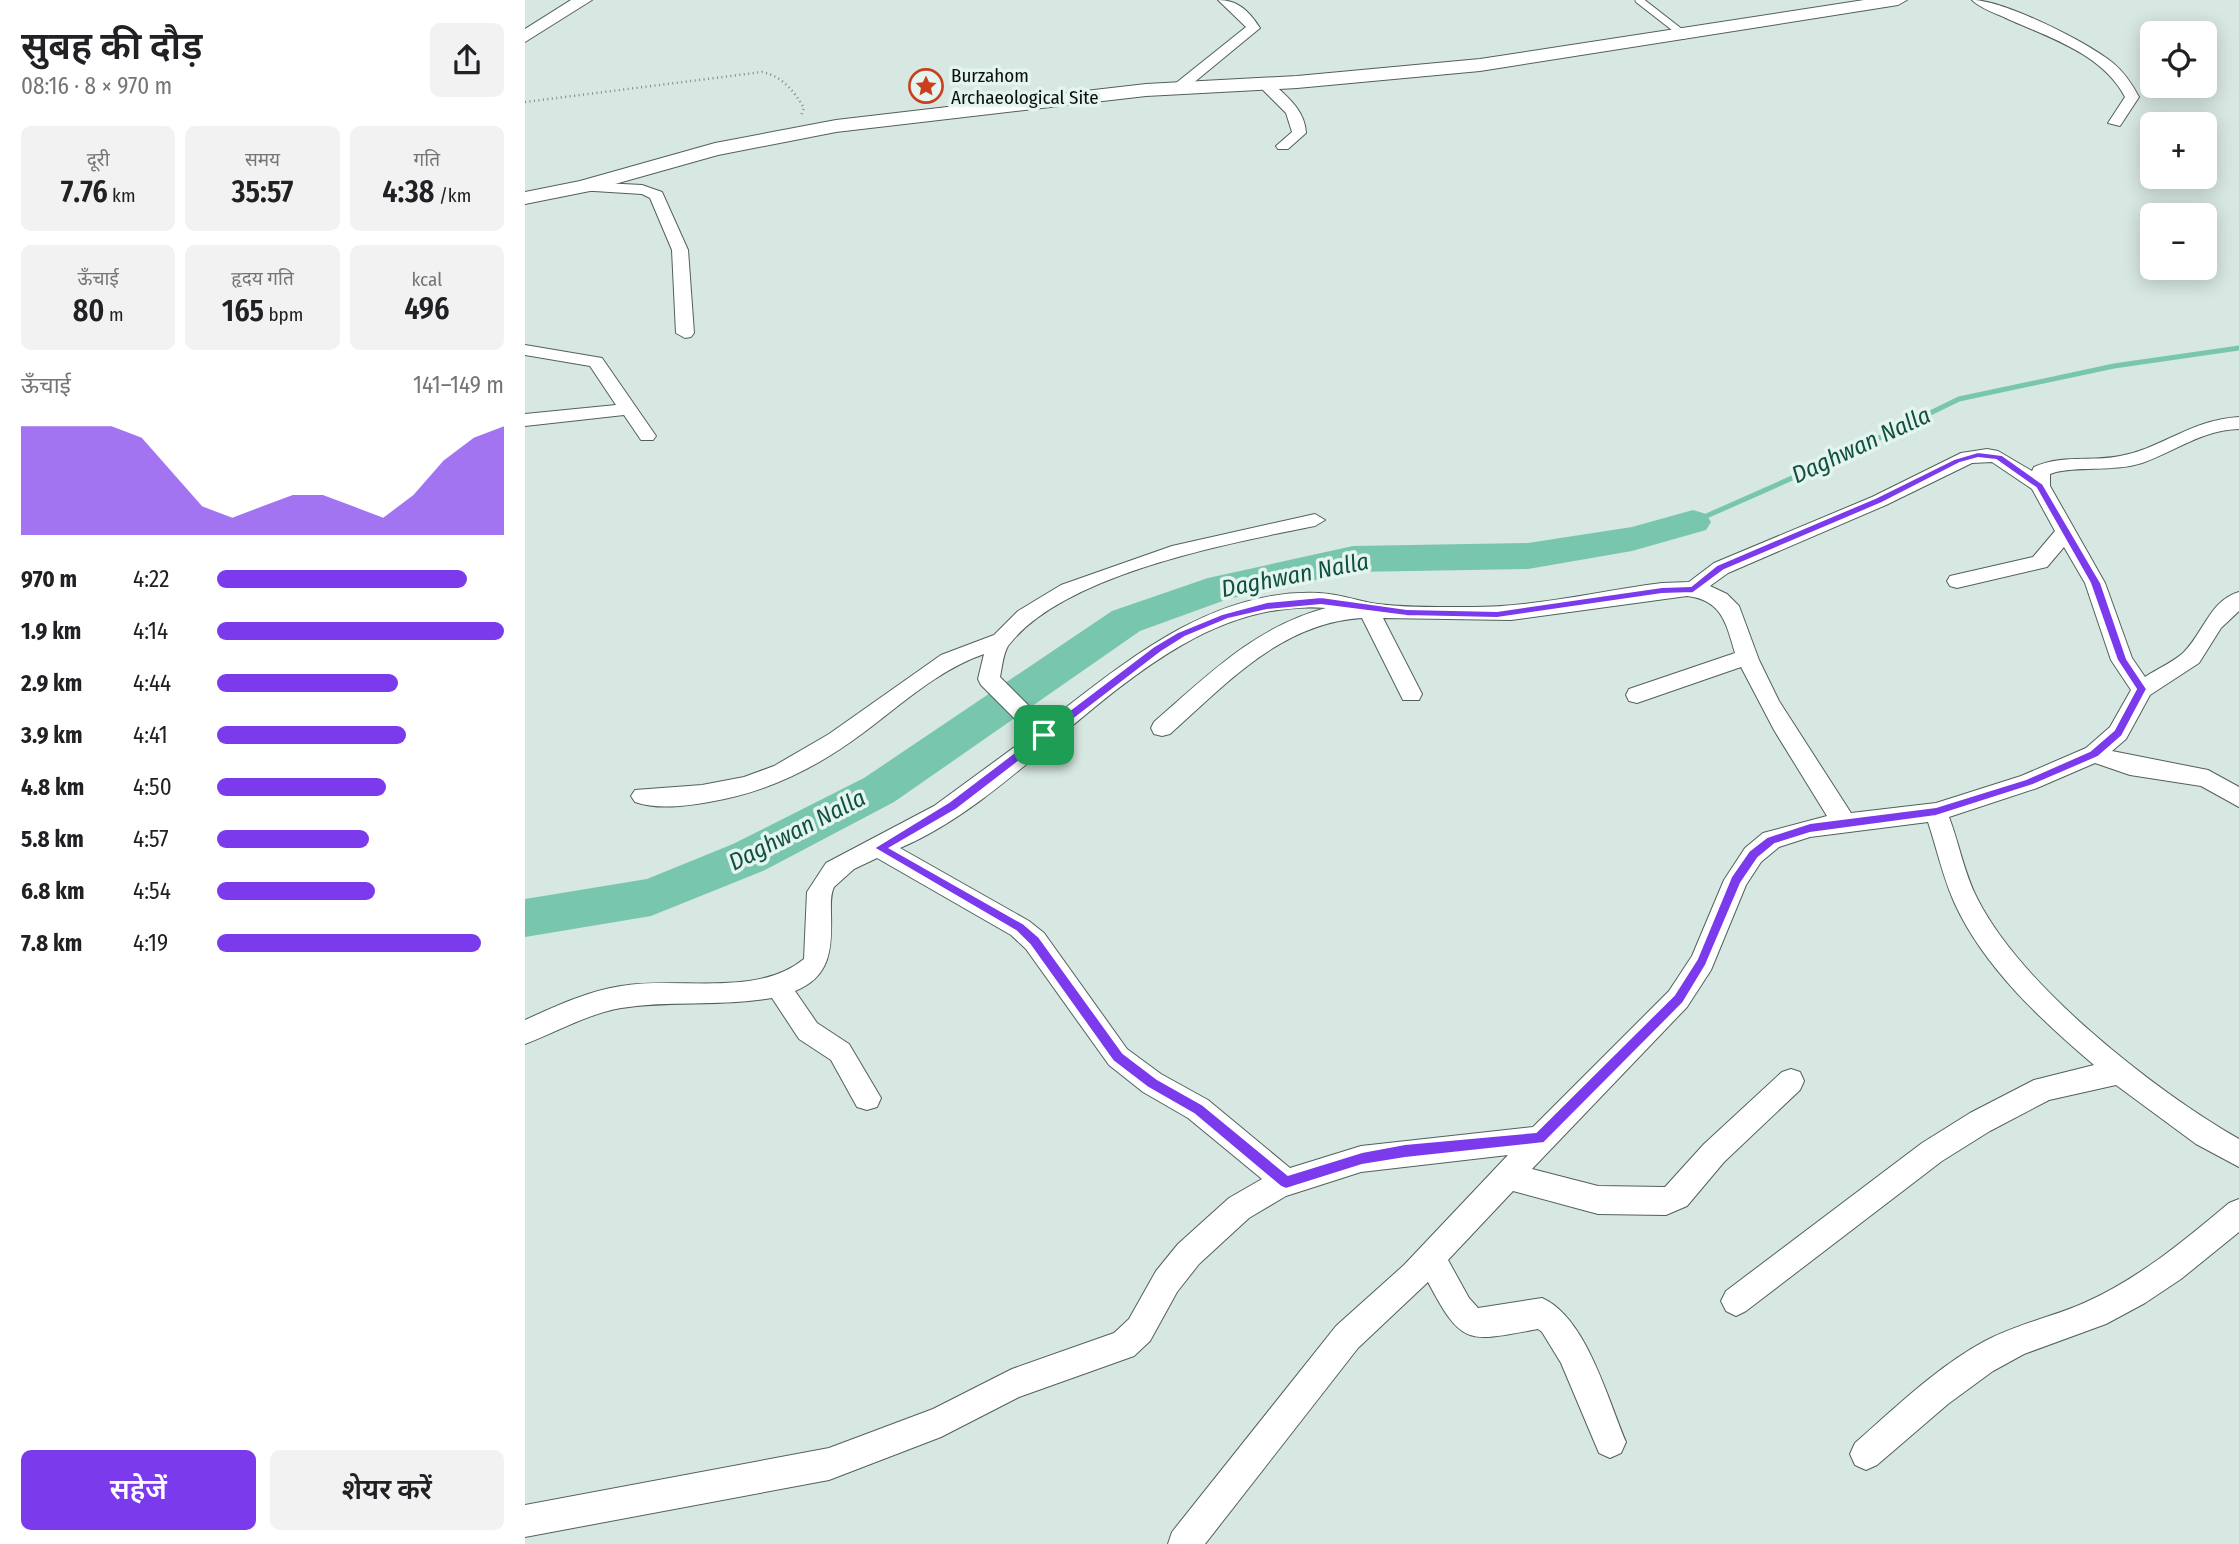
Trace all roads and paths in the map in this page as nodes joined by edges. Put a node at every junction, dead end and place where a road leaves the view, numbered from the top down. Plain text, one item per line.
1 (583, 0) edge
2 (1224, 0) edge
3 (1639, 0) edge
4 (1898, 0) edge
5 (1977, 0) edge
6 (1867, 2) edge
7 (1684, 35) junction
8 (525, 37) edge
9 (1264, 83) junction
10 (1181, 86) junction
11 (525, 102) edge
12 (795, 120) dead end
13 (2115, 123) dead end
14 (1283, 146) dead end
15 (583, 187) junction
16 (525, 198) edge
17 (685, 333) dead end
18 (525, 350) edge
19 (629, 409) junction
20 (525, 421) edge
21 (2239, 423) edge
22 (647, 436) dead end
23 (2040, 486) junction
24 (1315, 520) dead end
25 (2065, 532) junction
26 (1957, 581) dead end
27 (1693, 589) junction
28 (2239, 598) edge
29 (1368, 609) junction
30 (999, 641) junction
31 (1747, 657) junction
32 (2142, 689) junction
33 (1411, 694) dead end
34 (1637, 695) dead end
35 (1162, 728) dead end
36 (1044, 735) junction
37 (2094, 754) junction
38 (643, 796) dead end
39 (2239, 799) edge
40 (1936, 811) junction
41 (1845, 824) junction
42 (880, 848) junction
43 (778, 986) junction
44 (525, 1032) edge
45 (2123, 1071) junction
46 (1791, 1081) dead end
47 (867, 1098) dead end
48 (1539, 1139) junction
49 (2239, 1154) edge
50 (1508, 1176) junction
51 (1286, 1182) junction
52 (2239, 1213) edge
53 (1431, 1257) junction
54 (1736, 1301) dead end
55 (1610, 1441) dead end
56 (1866, 1454) dead end
57 (525, 1521) edge
58 (1184, 1544) edge

1 - 8 street
2 - 10 street
3 - 7 lane
4 - 6 street
5 - 13 street
6 - 7 street
7 - 9 street
9 - 10 street
9 - 14 street
10 - 15 street
11 - 12 path
15 - 16 street
15 - 17 street
18 - 19 street
19 - 20 street
19 - 22 street
21 - 23 street
23 - 25 street
23 - 27 street
24 - 30 street
25 - 26 street
25 - 32 street
27 - 29 street
27 - 31 street
28 - 32 street
29 - 33 street
29 - 35 street
29 - 36 street
30 - 36 street
30 - 38 street
31 - 34 street
31 - 41 street
32 - 37 street
36 - 42 street
37 - 39 street
37 - 40 street
40 - 41 street
40 - 45 street
41 - 48 street
42 - 43 street
42 - 51 street
43 - 44 street
43 - 47 street
45 - 49 street
45 - 54 street
46 - 50 street
48 - 50 street
48 - 51 street
50 - 53 street
51 - 57 street
52 - 56 street
53 - 55 street
53 - 58 street

